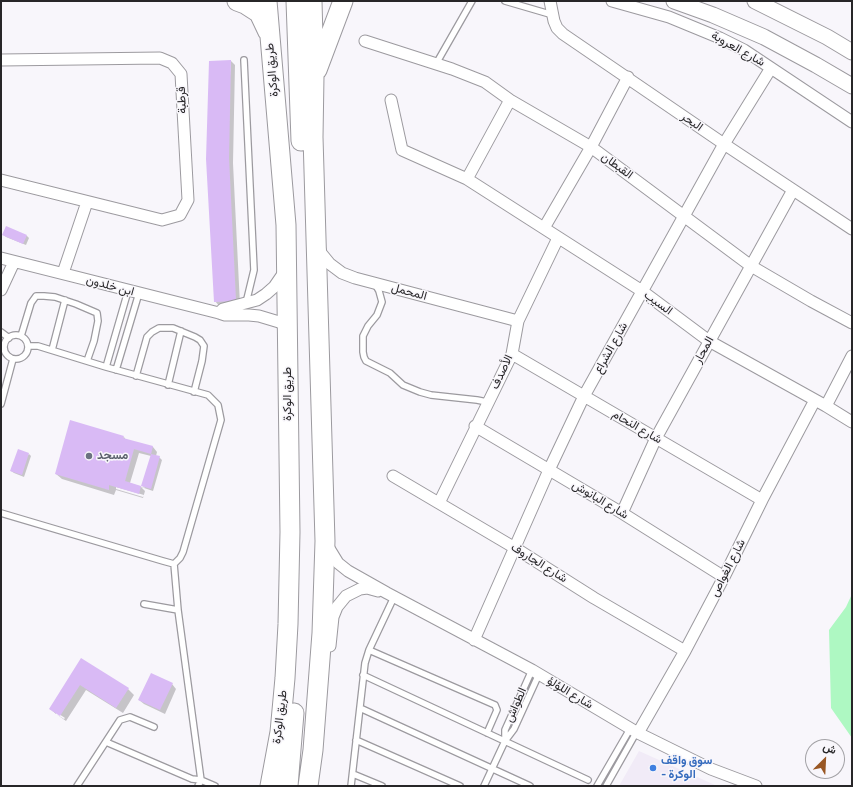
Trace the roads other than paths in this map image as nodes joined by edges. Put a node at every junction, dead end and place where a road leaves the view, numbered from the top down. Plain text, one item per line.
1 (238, 1) edge
2 (268, 1) edge
3 (296, 1) edge
4 (312, 1) edge
5 (343, 1) edge
6 (472, 1) edge
7 (505, 1) edge
8 (550, 1) edge
9 (612, 1) edge
10 (674, 1) edge
11 (755, 1) edge
12 (553, 15) junction
13 (269, 35) junction
14 (365, 41) dead end
15 (852, 52) edge
16 (1, 60) edge
17 (244, 60) dead end
18 (436, 64) junction
19 (771, 68) junction
20 (314, 76) junction
21 (628, 77) junction
22 (852, 86) edge
23 (390, 100) dead end
24 (510, 100) junction
25 (852, 122) edge
26 (724, 144) junction
27 (591, 147) junction
28 (467, 179) junction
29 (1, 180) edge
30 (793, 190) junction
31 (87, 202) junction
32 (684, 215) junction
33 (544, 228) junction
34 (852, 229) edge
35 (558, 238) junction
36 (316, 239) junction
37 (1, 258) edge
38 (14, 262) junction
39 (751, 266) junction
40 (286, 269) junction
41 (63, 273) junction
42 (375, 284) junction
43 (1, 290) edge
44 (642, 291) junction
45 (134, 292) junction
46 (65, 300) junction
47 (246, 304) junction
48 (219, 312) junction
49 (518, 321) junction
50 (852, 323) edge
51 (288, 327) junction
52 (181, 330) junction
53 (1, 332) edge
54 (21, 336) junction
55 (8, 338) junction
56 (709, 341) junction
57 (28, 346) junction
58 (52, 350) junction
59 (512, 354) junction
60 (852, 356) edge
61 (13, 359) junction
62 (87, 361) junction
63 (106, 367) junction
64 (116, 370) junction
65 (136, 376) junction
66 (168, 385) junction
67 (194, 392) junction
68 (584, 396) junction
69 (815, 400) junction
70 (487, 402) junction
71 (1, 404) edge
72 (826, 406) junction
73 (852, 422) edge
74 (475, 426) junction
75 (656, 438) junction
76 (550, 470) junction
77 (393, 476) dead end
78 (762, 500) junction
79 (439, 503) junction
80 (324, 505) junction
81 (1, 513) edge
82 (622, 513) junction
83 (325, 541) junction
84 (515, 548) junction
85 (174, 564) junction
86 (724, 577) junction
87 (390, 595) junction
88 (144, 604) dead end
89 (178, 610) junction
90 (474, 640) junction
91 (369, 650) junction
92 (685, 651) junction
93 (535, 672) junction
94 (363, 675) junction
95 (360, 708) junction
96 (314, 724) junction
97 (154, 728) dead end
98 (635, 732) junction
99 (487, 733) junction
100 (356, 740) junction
101 (504, 741) junction
102 (106, 742) junction
103 (311, 767) junction
104 (492, 769) junction
105 (353, 774) junction
106 (201, 780) junction
107 (588, 780) dead end
108 (77, 786) edge
109 (198, 786) edge
110 (215, 786) edge
111 (274, 786) edge
112 (308, 786) edge
113 (316, 786) edge
114 (351, 786) edge
115 (382, 786) edge
116 (460, 786) edge
117 (484, 786) edge
118 (530, 786) edge
119 (597, 786) edge
120 (606, 786) edge
121 (756, 786) edge

1 - 13 highway
2 - 13 highway, طريق الوكرة
3 - 80 highway
4 - 20 highway
5 - 20 highway
6 - 18 lane
7 - 12 lane
8 - 12 street, البحر
9 - 19 street, شارع العروبة
10 - 22 street, شارع العروبة
11 - 15 street
12 - 21 street, البحر
13 - 40 highway, طريق الوكرة
14 - 18 street, القبطان
16 - 31 street, قرطبة
17 - 47 lane
18 - 24 street, القبطان
19 - 25 street, شارع العروبة
19 - 26 street, شارع الشراع
20 - 36 highway
21 - 26 street, البحر
21 - 27 street
23 - 28 street, السيب
24 - 27 street, القبطان
24 - 28 street
26 - 30 street, البحر
26 - 32 street, شارع الشراع
27 - 32 street, القبطان
27 - 33 street
28 - 33 street, السيب
29 - 31 street, قرطبة
30 - 34 street, البحر
30 - 39 street, المحار
31 - 41 street
32 - 39 street, القبطان
32 - 44 street, شارع الشراع
33 - 35 street, السيب
35 - 44 street, السيب
35 - 49 street, الأصدف
36 - 42 street, المحمل
36 - 80 highway
37 - 38 street, ابن خلدون
38 - 41 street, ابن خلدون
38 - 43 street
39 - 50 street, القبطان
39 - 56 street, المحار
40 - 47 street
40 - 51 highway, طريق الوكرة
41 - 45 street, ابن خلدون
42 - 49 street, المحمل
42 - 70 lane
44 - 56 street, السيب
44 - 68 street, شارع الشراع
45 - 48 street, ابن خلدون
45 - 63 lane
45 - 64 lane
46 - 54 lane
46 - 58 lane
46 - 62 lane
47 - 48 street
48 - 51 street, ابن خلدون
49 - 59 street, الأصدف
51 - 111 highway, طريق الوكرة
52 - 65 lane
52 - 66 lane
52 - 67 lane
53 - 55 lane
54 - 55 lane
54 - 57 lane
55 - 61 lane
56 - 69 street, السيب
56 - 75 street, المحار
57 - 58 lane
57 - 61 lane
58 - 62 lane
59 - 68 street, شارع النحام
59 - 70 street, الأصدف
60 - 72 street
61 - 71 lane
62 - 63 lane
63 - 64 lane
64 - 65 lane
65 - 66 lane
66 - 67 lane
67 - 85 lane
68 - 75 street, شارع النحام
68 - 76 street, شارع الشراع
69 - 72 street, السيب
69 - 78 street, شارع الغواص
70 - 74 street, الأصدف
72 - 73 street, السيب
74 - 76 street, شارع البانوش
74 - 79 street, الأصدف
75 - 78 street, شارع النحام
75 - 82 street, المحار
76 - 82 street, شارع البانوش
76 - 84 street, شارع الشراع
77 - 79 street, شارع الجاروف
78 - 86 street, شارع الغواص
79 - 84 street, شارع الجاروف
80 - 83 highway
81 - 85 lane
82 - 86 street, شارع البانوش
83 - 87 street, شارع اللؤلؤ
83 - 96 highway
84 - 90 street, شارع الشراع
84 - 92 street, شارع الجاروف
85 - 89 lane
86 - 92 street, شارع الغواص
87 - 90 street, شارع اللؤلؤ
87 - 91 lane
87 - 96 street, شارع اللؤلؤ
88 - 89 lane
89 - 106 lane
90 - 93 street, شارع اللؤلؤ
91 - 94 lane
91 - 99 lane
92 - 98 street, شارع الغواص
93 - 98 street, شارع اللؤلؤ
93 - 101 lane, الطواش
94 - 95 lane
94 - 99 lane
95 - 100 lane
95 - 104 lane
96 - 103 highway
97 - 102 lane
98 - 119 lane
98 - 120 lane
98 - 121 street, شارع اللؤلؤ
99 - 101 lane
100 - 105 lane
100 - 116 lane
101 - 104 lane, الطواش
101 - 107 lane
102 - 106 lane
102 - 108 lane
103 - 112 highway
103 - 113 street
104 - 117 lane, الطواش
104 - 118 lane
105 - 114 lane
105 - 115 lane
106 - 109 lane
106 - 110 lane

